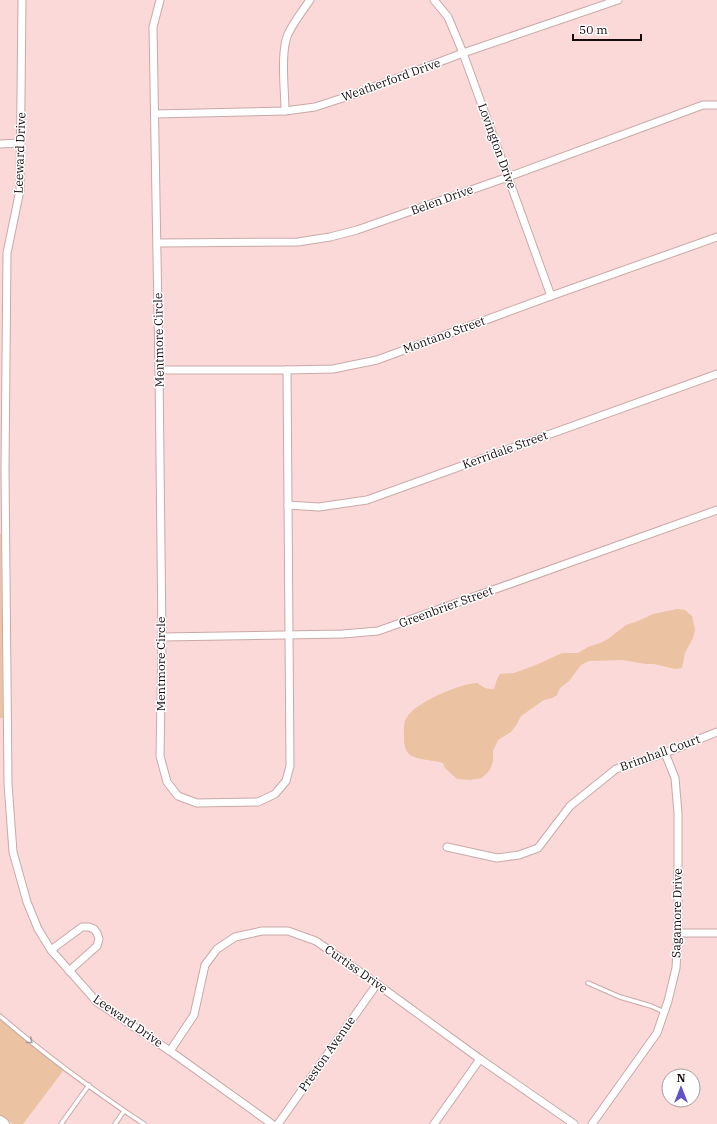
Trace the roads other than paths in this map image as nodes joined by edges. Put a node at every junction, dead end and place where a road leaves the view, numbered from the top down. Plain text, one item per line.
1 (22, 0) edge
2 (160, 0) edge
3 (310, 0) edge
4 (434, 0) edge
5 (618, 0) edge
6 (463, 53) junction
7 (717, 105) edge
8 (285, 111) junction
9 (155, 114) junction
10 (21, 143) junction
11 (0, 144) edge
12 (508, 177) junction
13 (717, 237) edge
14 (158, 243) junction
15 (551, 296) junction
16 (160, 370) junction
17 (287, 370) junction
18 (717, 374) edge
19 (3, 469) edge
20 (288, 504) junction
21 (717, 510) edge
22 (289, 634) junction
23 (162, 637) junction
24 (717, 732) edge
25 (665, 753) junction
26 (447, 847) dead end
27 (678, 933) junction
28 (717, 933) edge
29 (51, 950) junction
30 (69, 971) junction
31 (588, 983) dead end
32 (377, 984) junction
33 (664, 1012) junction
34 (0, 1016) edge
35 (170, 1051) junction
36 (480, 1059) junction
37 (89, 1085) junction
38 (124, 1111) junction
39 (0, 1121) edge
40 (4, 1124) edge
41 (61, 1124) edge
42 (114, 1124) edge
43 (144, 1124) edge
44 (272, 1124) edge
45 (278, 1124) edge
46 (434, 1124) edge
47 (574, 1124) edge
48 (592, 1124) edge

1 - 10 street, Leeward Drive
2 - 9 street, Mentmore Circle
3 - 8 street
4 - 6 street, Lovington Drive
5 - 6 street, Weatherford Drive
6 - 8 street, Weatherford Drive
6 - 12 street, Lovington Drive
7 - 12 street, Belen Drive
8 - 9 street, Weatherford Drive
9 - 14 street, Mentmore Circle
10 - 11 street
10 - 19 street, Leeward Drive
12 - 14 street, Belen Drive
12 - 15 street, Lovington Drive
13 - 15 street, Montano Street
14 - 16 street, Mentmore Circle
15 - 17 street, Montano Street
16 - 17 street, Montano Street
16 - 23 street, Mentmore Circle
17 - 20 street, Mentmore Circle
18 - 20 street, Kerridale Street
19 - 29 street, Leeward Drive
20 - 22 street, Mentmore Circle
21 - 22 street, Greenbrier Street
22 - 23 street, Greenbrier Street
22 - 23 street, Mentmore Circle
24 - 25 street, Brimhall Court
25 - 26 street, Brimhall Court
25 - 27 street, Sagamore Drive
27 - 28 street
27 - 33 street, Sagamore Drive
29 - 30 street, Leeward Drive
29 - 30 street
30 - 35 street, Leeward Drive
31 - 33 lane
32 - 35 street, Curtiss Drive
32 - 36 street, Curtiss Drive
32 - 45 street, Preston Avenue
33 - 48 street, Sagamore Drive
34 -> 37 lane
35 - 44 street, Leeward Drive
36 - 46 street
36 - 47 street, Curtiss Drive
37 - 38 lane
37 - 41 lane
38 - 42 lane
38 - 43 lane
39 - 40 street

